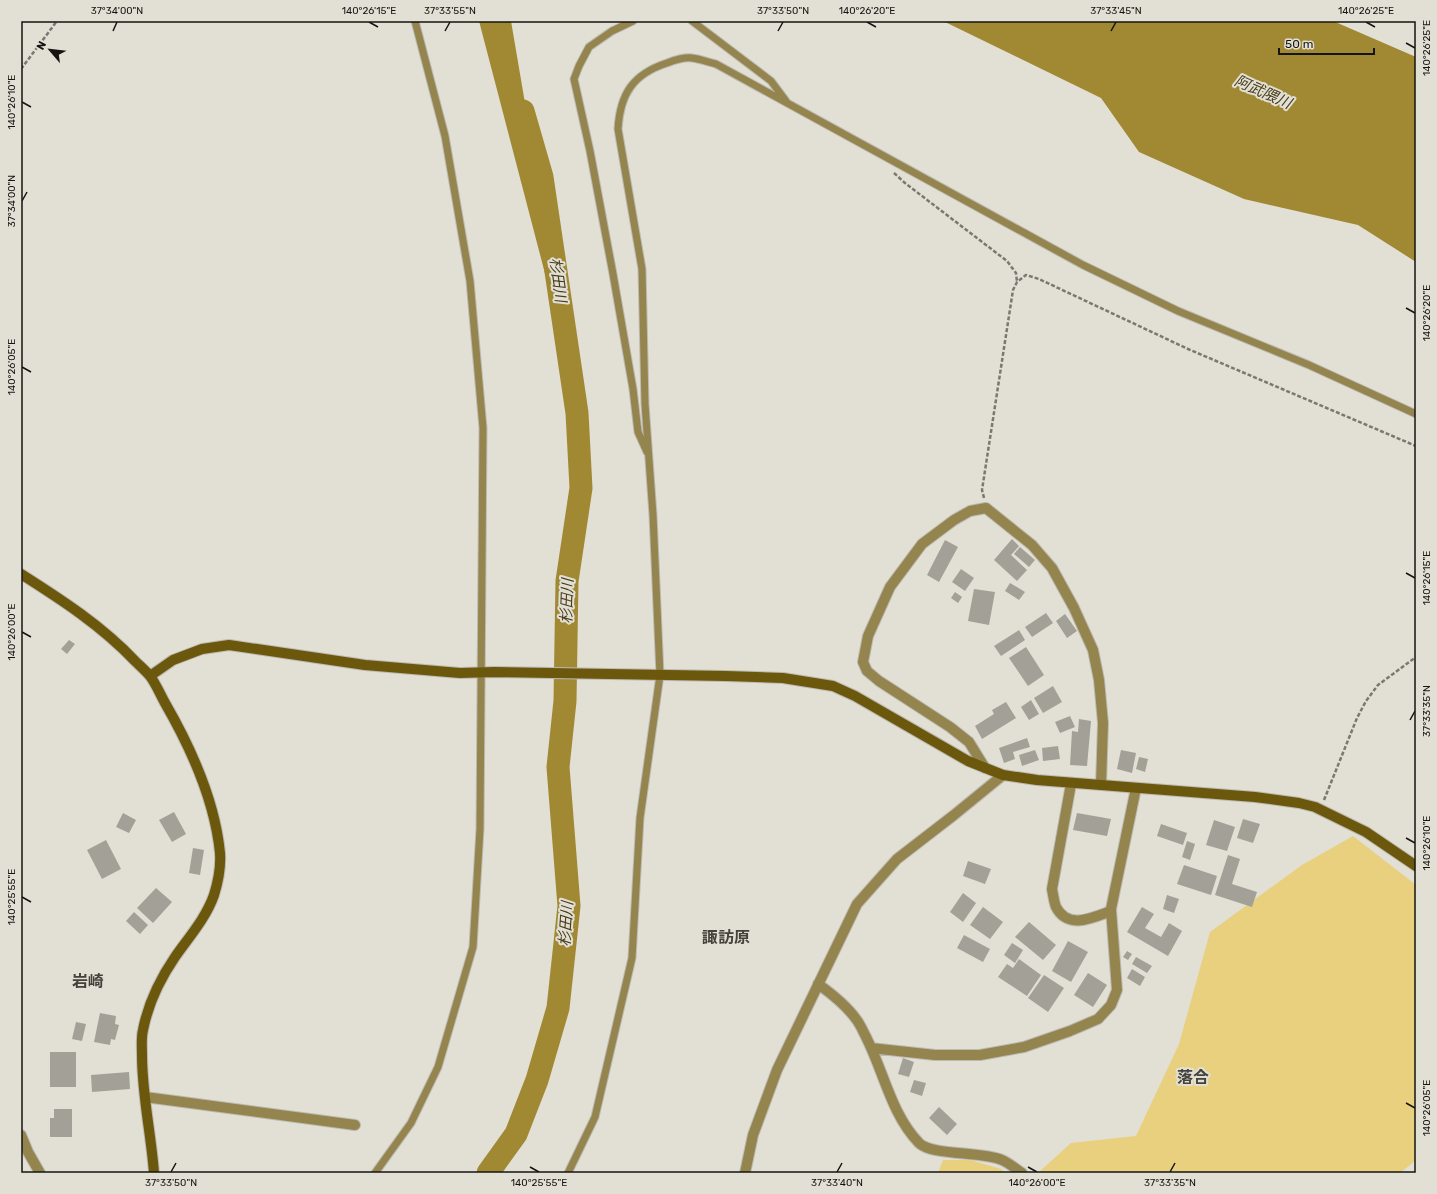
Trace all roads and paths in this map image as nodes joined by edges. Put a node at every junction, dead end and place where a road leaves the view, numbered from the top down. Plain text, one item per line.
1 (57, 21) edge
2 (415, 21) edge
3 (632, 21) edge
4 (692, 21) edge
5 (21, 69) edge
6 (788, 104) junction
7 (887, 157) junction
8 (1018, 282) junction
9 (1416, 414) edge
10 (1416, 446) edge
11 (649, 456) junction
12 (986, 508) junction
13 (21, 574) edge
14 (1416, 656) edge
15 (482, 673) junction
16 (660, 675) junction
17 (150, 676) junction
18 (985, 768) junction
19 (1003, 775) junction
20 (1071, 784) junction
21 (1101, 785) junction
22 (1136, 788) junction
23 (1320, 810) junction
24 (1416, 866) edge
25 (1111, 911) junction
26 (818, 984) junction
27 (871, 1048) junction
28 (145, 1097) junction
29 (356, 1125) dead end
30 (21, 1135) edge
31 (40, 1173) edge
32 (154, 1173) edge
33 (375, 1173) edge
34 (568, 1173) edge
35 (745, 1173) edge
36 (1022, 1173) edge

1 - 5 path
2 - 15 lane
3 - 11 lane
4 - 6 lane
6 - 7 lane
6 - 11 lane
7 - 8 path
7 - 9 lane
8 - 10 path
8 - 12 path
11 - 16 lane
12 - 18 street
12 - 21 street
13 - 17 street
14 - 23 path
15 - 16 street
15 - 17 street
15 - 33 lane
16 - 18 street
16 - 34 lane
17 - 28 street
18 - 19 street
19 - 20 street
19 - 26 street
20 - 21 street
20 - 25 street
21 - 22 street
22 - 23 street
22 - 25 street
23 - 24 street
25 - 27 street
26 - 27 street
26 - 35 street
27 - 36 street
28 - 29 street
28 - 32 street
30 - 31 street

